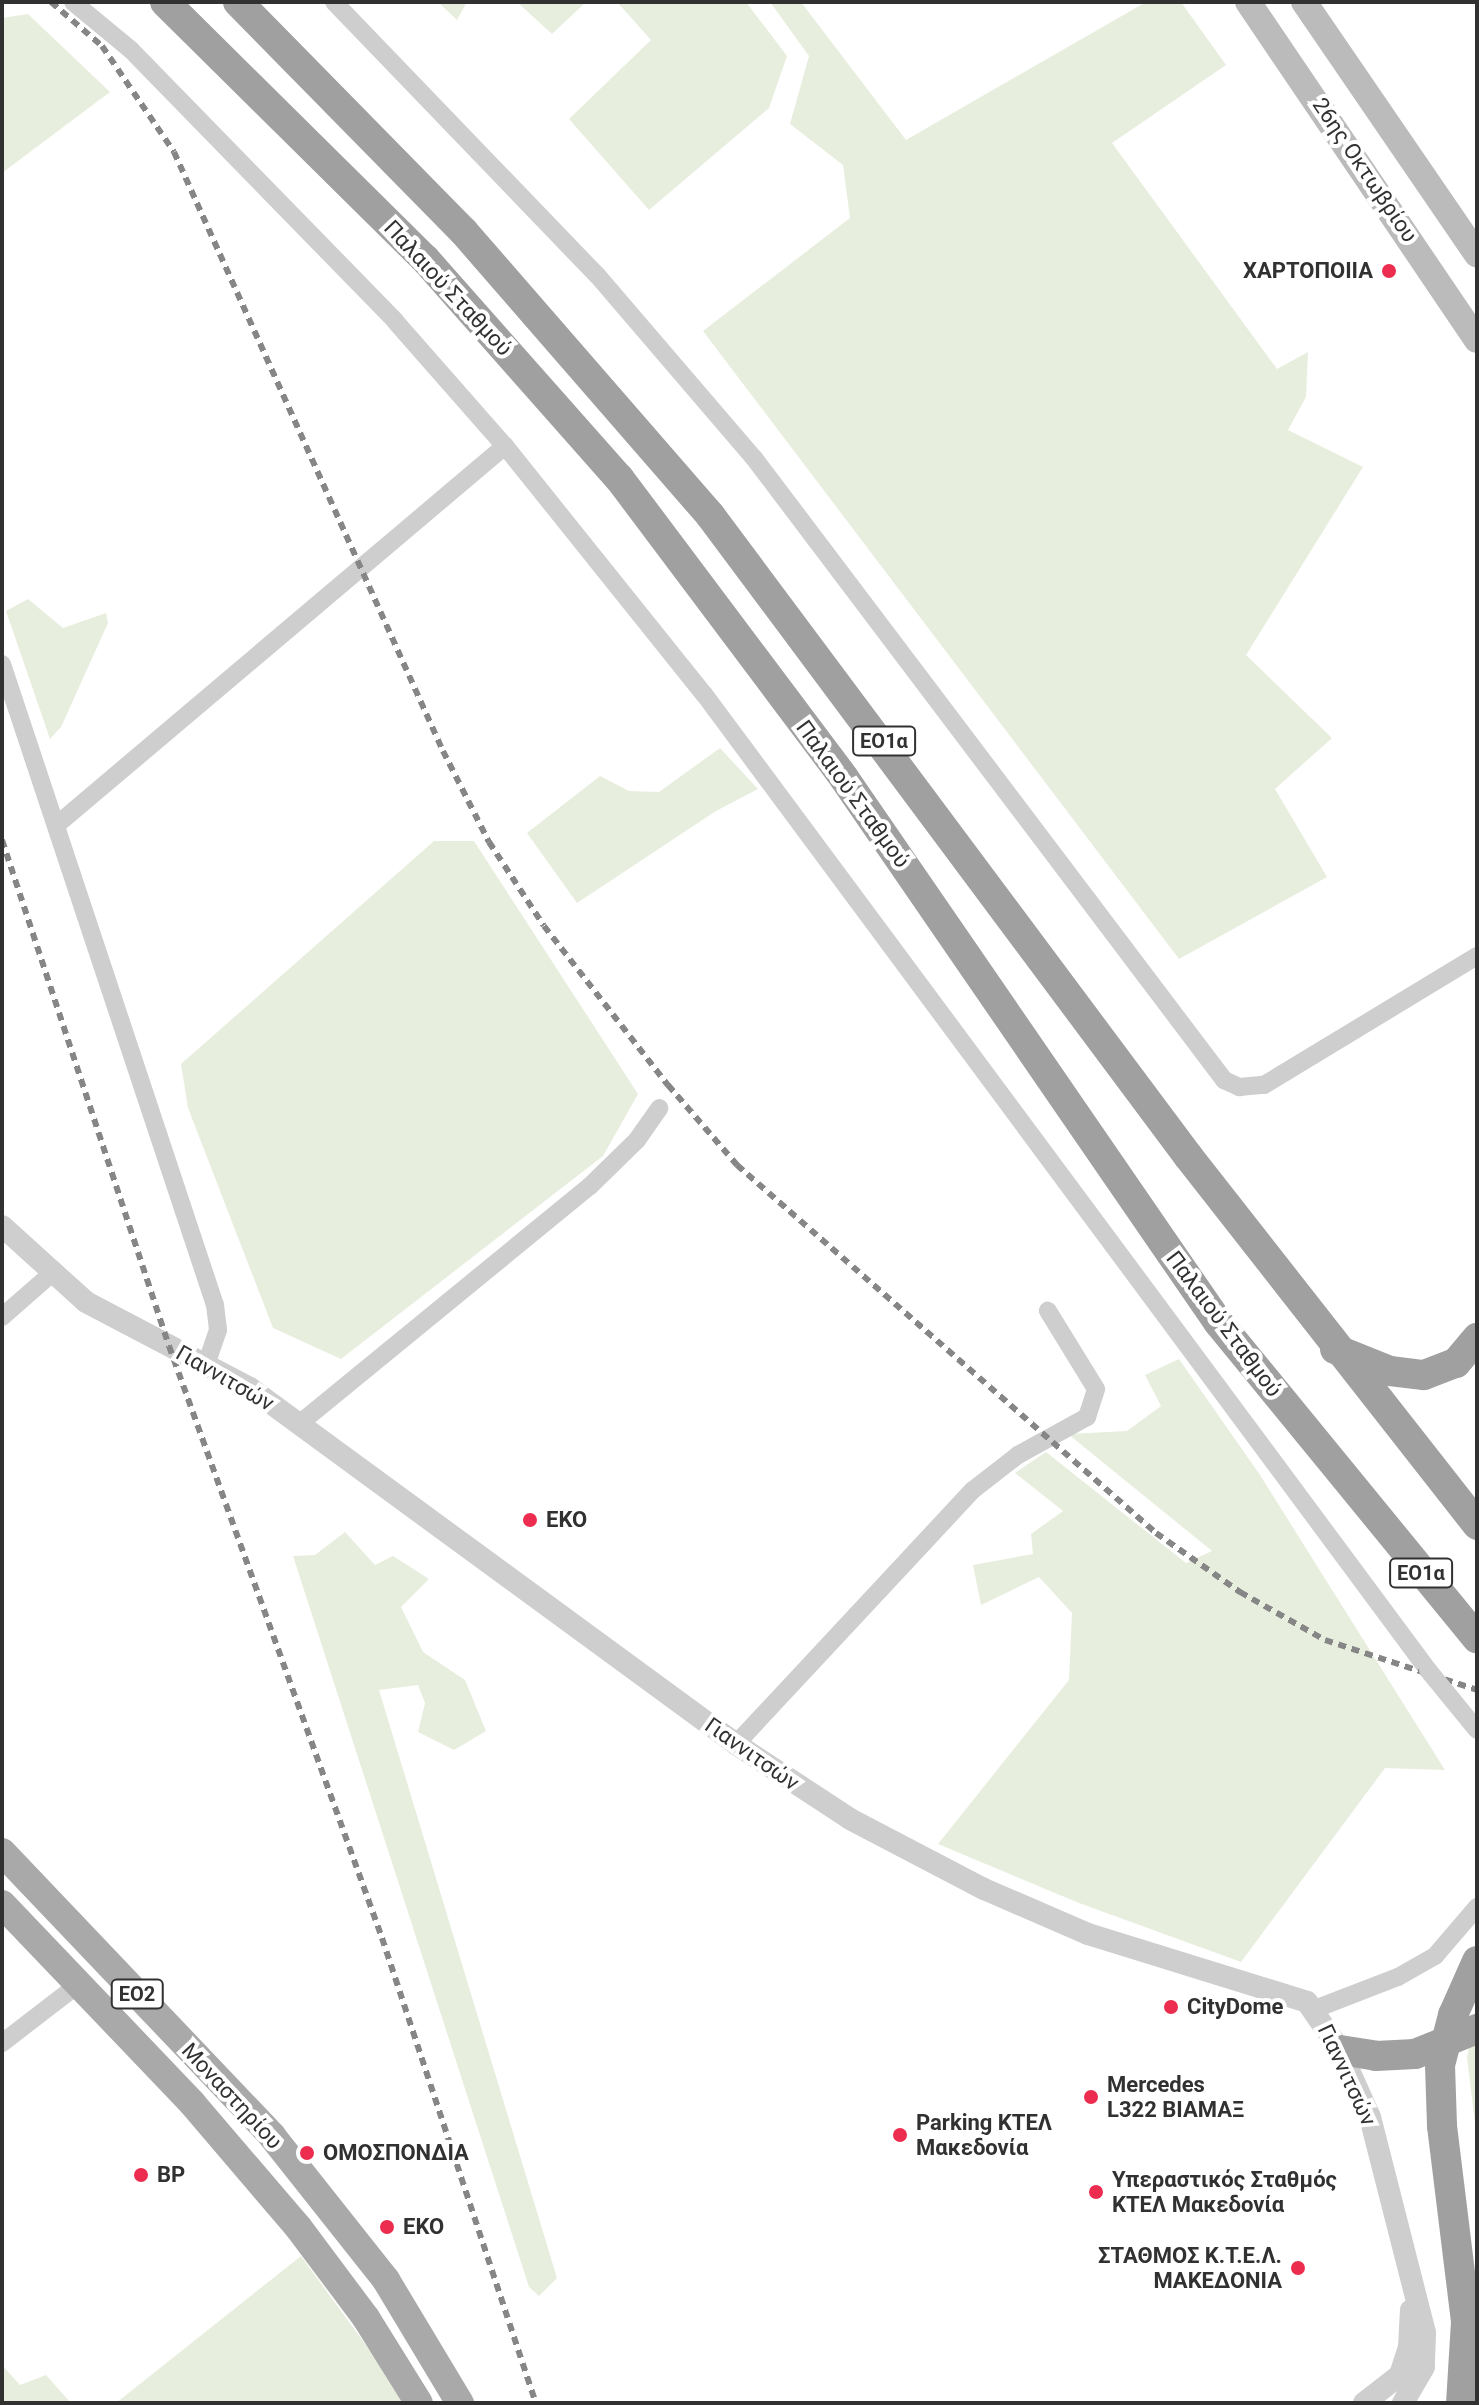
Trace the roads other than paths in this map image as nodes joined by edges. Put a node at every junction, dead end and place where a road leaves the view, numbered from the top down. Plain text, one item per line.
1 (73, 2) edge
2 (165, 2) edge
3 (238, 2) edge
4 (334, 2) edge
5 (1248, 2) edge
6 (1304, 2) edge
7 (1477, 255) edge
8 (1477, 340) edge
9 (505, 446) junction
10 (2, 664) edge
11 (59, 823) junction
12 (1477, 956) edge
13 (659, 1108) dead end
14 (2, 1226) edge
15 (50, 1275) junction
16 (1048, 1311) dead end
17 (2, 1317) edge
18 (1477, 1338) edge
19 (1334, 1348) junction
20 (206, 1364) junction
21 (299, 1424) junction
22 (1477, 1525) edge
23 (1477, 1638) edge
24 (1477, 1730) edge
25 (736, 1744) junction
26 (2, 1852) edge
27 (2, 1904) edge
28 (1477, 1907) edge
29 (1477, 1961) edge
30 (79, 1984) junction
31 (1315, 2009) junction
32 (1477, 2029) edge
33 (2, 2043) edge
34 (1340, 2050) junction
35 (1410, 2289) junction
36 (1466, 2322) junction
37 (1477, 2357) edge
38 (448, 2398) edge
39 (419, 2403) edge
40 (1364, 2403) edge
41 (1403, 2403) edge
42 (1461, 2403) edge

1 - 9 street
2 - 23 highway, Παλαιού Σταθμού / ΕΟ1α
3 - 19 highway, Παλαιού Σταθμού / ΕΟ1α
4 - 12 street
5 - 8 main road, 26ης Οκτωβρίου
6 - 7 main road, 26ης Οκτωβρίου
9 - 11 street
9 - 24 street, bridge
10 - 11 street
11 - 20 street
13 - 21 street
14 - 15 street, Γιαννιτσών
15 - 17 street
15 - 20 street, Γιαννιτσών
16 - 25 street
18 - 19 highway
19 - 22 highway, Παλαιού Σταθμού / ΕΟ1α
20 - 21 street, Γιαννιτσών
21 - 25 street, Γιαννιτσών
25 - 31 street, Γιαννιτσών
26 - 38 main road, Μοναστηρίου / ΕΟ2
27 - 30 main road, Μοναστηρίου / ΕΟ2
28 - 31 street
29 - 36 highway, bridge
30 - 33 street
30 - 39 main road, Μοναστηρίου / ΕΟ2
31 - 34 street, Γιαννιτσών
32 - 34 highway
34 - 35 street, Γιαννιτσών
35 - 40 street, Γιαννιτσών
35 - 41 street, Γιαννιτσών
36 - 37 highway
36 - 42 highway

